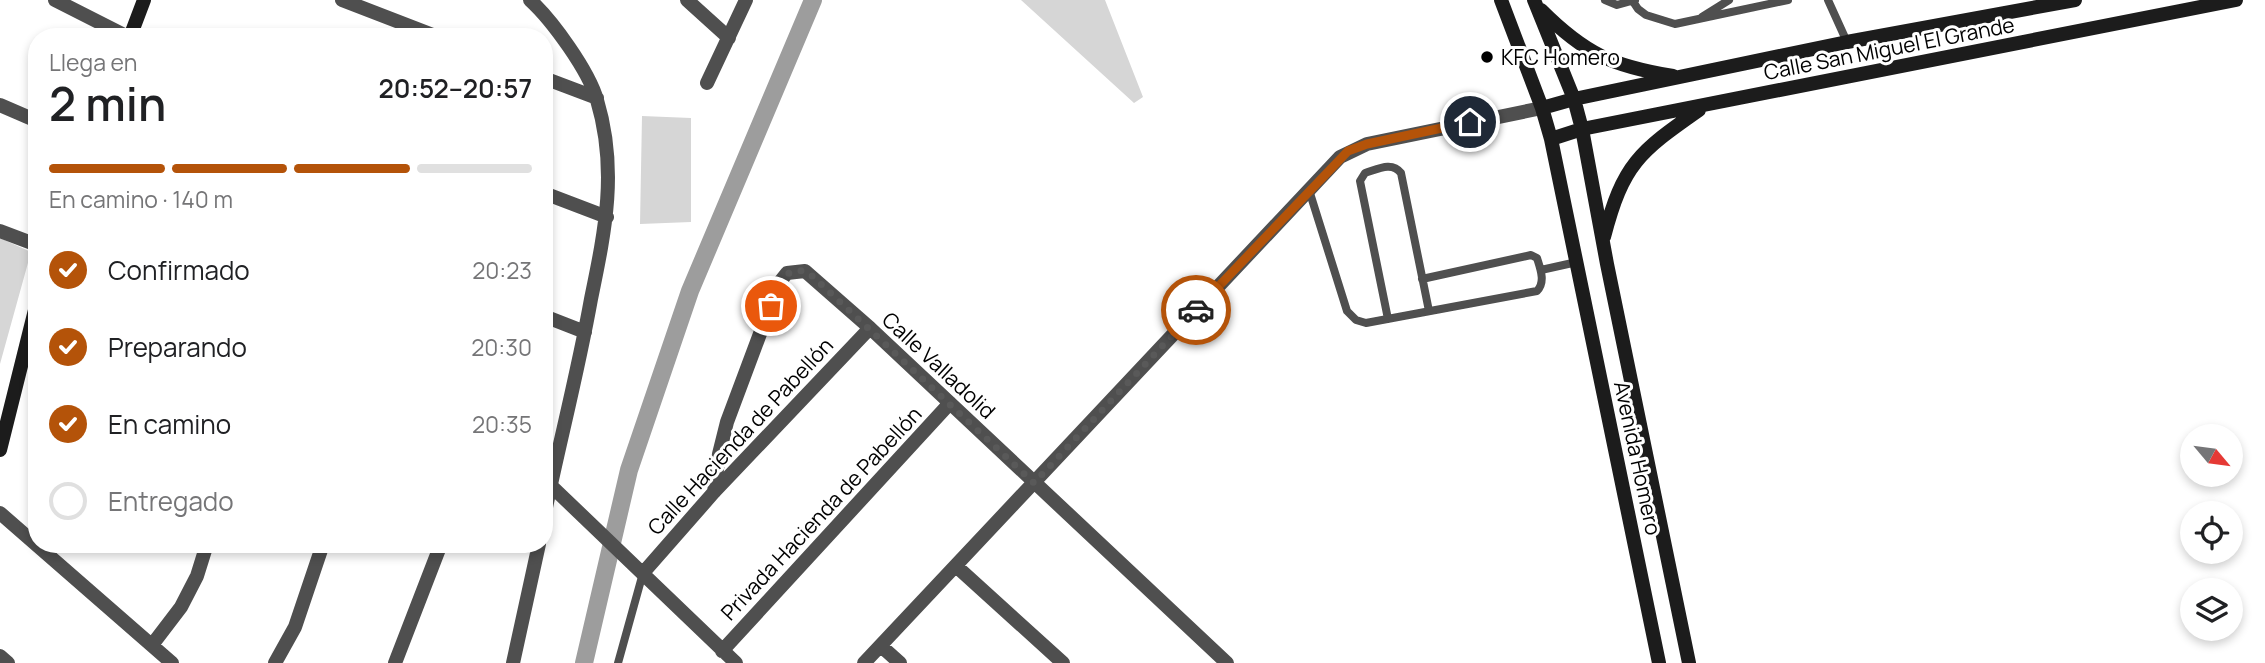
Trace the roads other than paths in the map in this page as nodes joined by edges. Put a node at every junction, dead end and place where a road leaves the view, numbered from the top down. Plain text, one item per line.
1 (55, 0) edge
2 (144, 0) edge
3 (342, 0) edge
4 (530, 0) edge
5 (687, 0) edge
6 (746, 0) edge
7 (1501, 0) edge
8 (1605, 0) edge
9 (1633, 0) edge
10 (1729, 0) edge
11 (1788, 0) edge
12 (1828, 0) edge
13 (2075, 0) edge
14 (2236, 0) edge
15 (1536, 3) edge
16 (1694, 21) junction
17 (111, 28) edge
18 (133, 28) edge
19 (415, 28) edge
20 (552, 28) edge
21 (553, 29) edge
22 (729, 38) junction
23 (1847, 42) junction
24 (1685, 78) junction
25 (553, 81) edge
26 (707, 83) dead end
27 (597, 98) junction
28 (1574, 99) junction
29 (0, 104) edge
30 (1704, 107) junction
31 (1542, 108) junction
32 (28, 117) edge
33 (1582, 129) junction
34 (1551, 139) junction
35 (1310, 190) junction
36 (553, 196) edge
37 (607, 217) junction
38 (0, 231) edge
39 (28, 242) edge
40 (1603, 242) junction
41 (1577, 262) junction
42 (1541, 270) junction
43 (1422, 279) junction
44 (1429, 311) junction
45 (1388, 319) junction
46 (553, 320) edge
47 (870, 328) junction
48 (585, 332) junction
49 (28, 338) edge
50 (950, 403) junction
51 (0, 450) edge
52 (553, 458) edge
53 (1034, 483) junction
54 (553, 488) edge
55 (714, 492) junction
56 (0, 513) edge
57 (28, 537) edge
58 (46, 553) edge
59 (204, 553) edge
60 (320, 553) edge
61 (438, 553) edge
62 (537, 553) edge
63 (956, 566) junction
64 (643, 573) junction
65 (152, 645) junction
66 (881, 646) junction
67 (722, 651) junction
68 (0, 656) edge
69 (8, 663) edge
70 (172, 663) edge
71 (275, 663) edge
72 (395, 663) edge
73 (513, 663) edge
74 (618, 663) edge
75 (736, 663) edge
76 (864, 663) edge
77 (900, 663) edge
78 (1063, 663) edge
79 (1227, 663) edge
80 (1659, 663) edge
81 (1689, 663) edge

1 - 17 street
2 - 18 main road
3 - 19 street
4 - 20 street
5 - 22 street
6 - 22 street
7 - 31 main road
8 - 9 lane
9 - 16 lane
10 - 16 lane
11 - 16 lane
12 - 23 lane
13 - 23 main road, Calle San Miguel El Grande
14 - 30 main road, Calle San Miguel El Grande
15 - 24 main road
15 - 28 main road
21 - 27 street
22 - 26 street
23 - 24 main road, Calle San Miguel El Grande
24 - 28 main road, Calle San Miguel El Grande
25 - 27 street
27 - 37 street
28 - 31 main road, Calle San Miguel El Grande
28 - 33 main road, Avenida Homero
29 - 32 street
30 - 33 main road, Calle San Miguel El Grande
30 - 40 main road
31 - 34 main road, Avenida Homero
31 - 35 street
33 - 34 main road, Calle San Miguel El Grande
33 - 40 main road, Avenida Homero
34 - 41 main road, Avenida Homero
35 - 45 lane
35 - 53 street
36 - 37 street
37 - 48 street
38 - 39 street
40 - 81 main road, Avenida Homero
41 - 42 lane
41 - 80 main road, Avenida Homero
42 - 43 lane
42 - 44 lane
43 - 44 lane
43 - 45 lane
44 - 45 lane
46 - 48 street
47 - 50 street, Calle Valladolid
47 - 55 street, Calle Hacienda de Pabellón
47 - 55 street, Calle Valladolid
48 - 52 street
49 - 51 main road
50 - 53 street, Calle Valladolid
50 - 67 street, Privada Hacienda de Pabellón
53 - 63 street
53 - 79 street, Calle Valladolid
54 - 64 street
55 - 64 street, Calle Hacienda de Pabellón
56 - 57 street
58 - 65 street
59 - 65 street
60 - 71 street
61 - 72 street
62 - 73 street
63 - 66 street
63 - 78 street
64 - 67 street
64 - 74 lane
65 - 70 street
66 - 76 street
66 - 77 street
67 - 75 street
68 - 69 street

